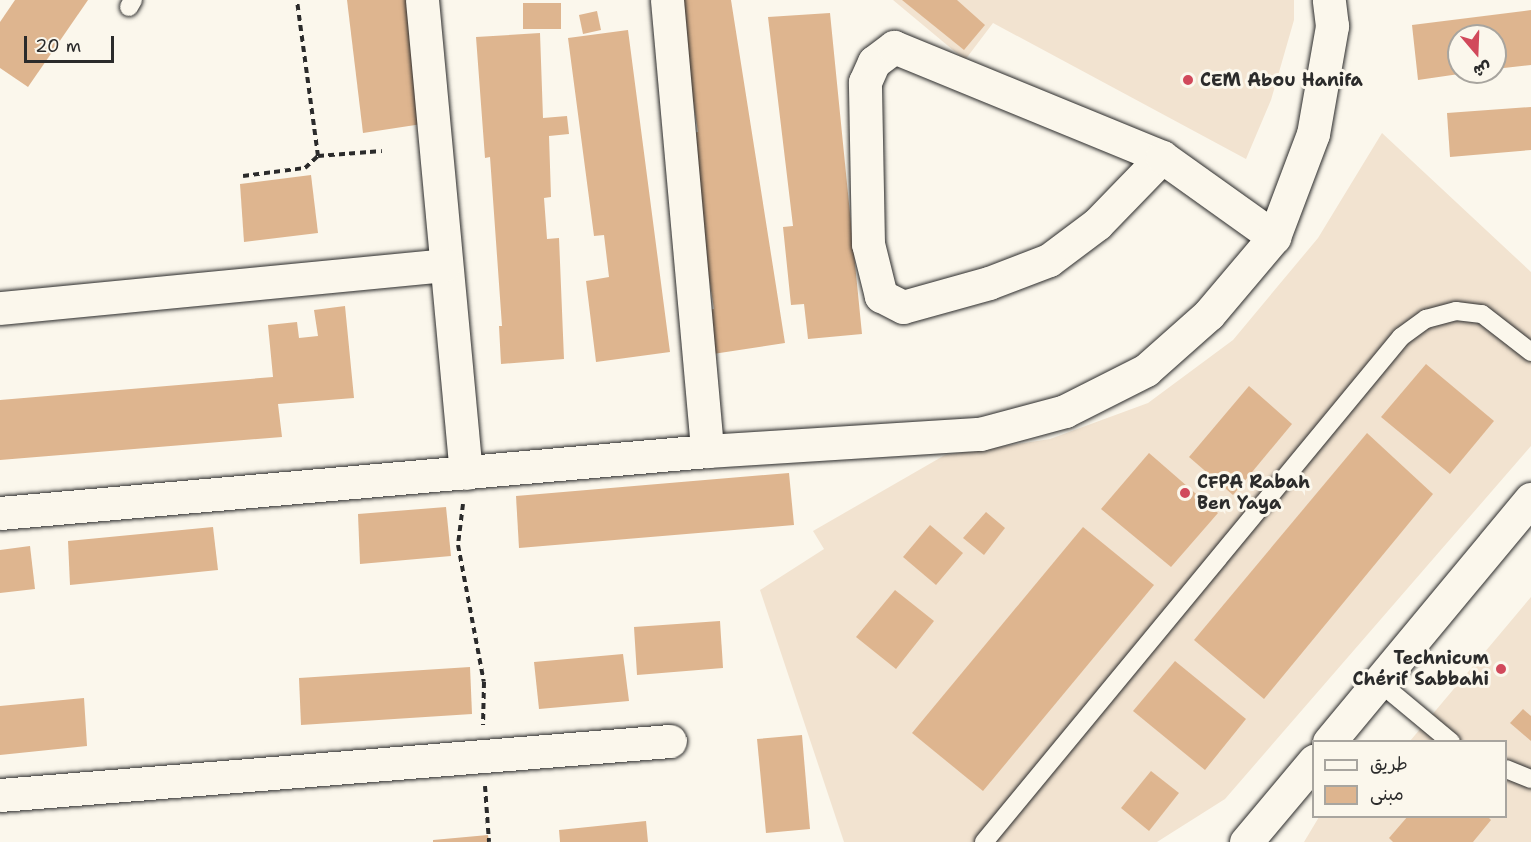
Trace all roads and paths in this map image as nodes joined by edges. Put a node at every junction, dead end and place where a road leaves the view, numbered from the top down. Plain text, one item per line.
1 (297, 0) edge
2 (422, 0) edge
3 (667, 0) edge
4 (1329, 0) edge
5 (382, 151) dead end
6 (318, 156) junction
7 (1162, 157) junction
8 (243, 176) dead end
9 (1274, 237) junction
10 (444, 265) junction
11 (0, 308) edge
12 (1531, 352) edge
13 (707, 451) junction
14 (466, 474) junction
15 (1531, 499) edge
16 (0, 513) edge
17 (1379, 682) junction
18 (1330, 740) edge
19 (1450, 740) edge
20 (670, 741) dead end
21 (482, 758) junction
22 (1312, 762) edge
23 (1507, 769) edge
24 (1531, 779) edge
25 (0, 795) edge
26 (489, 842) edge
27 (984, 842) edge
28 (1246, 842) edge

1 - 6 path
2 - 10 street
3 - 13 street
4 - 9 street
5 - 6 path
6 - 8 path
7 - 7 street
7 - 9 street
9 - 13 street
10 - 11 street
10 - 14 street
12 - 27 lane
13 - 14 street
14 - 16 street
14 - 21 path
15 - 17 street
17 - 18 street
17 - 19 lane
20 - 21 street
21 - 25 street
21 - 26 path
22 - 28 street
23 - 24 lane

